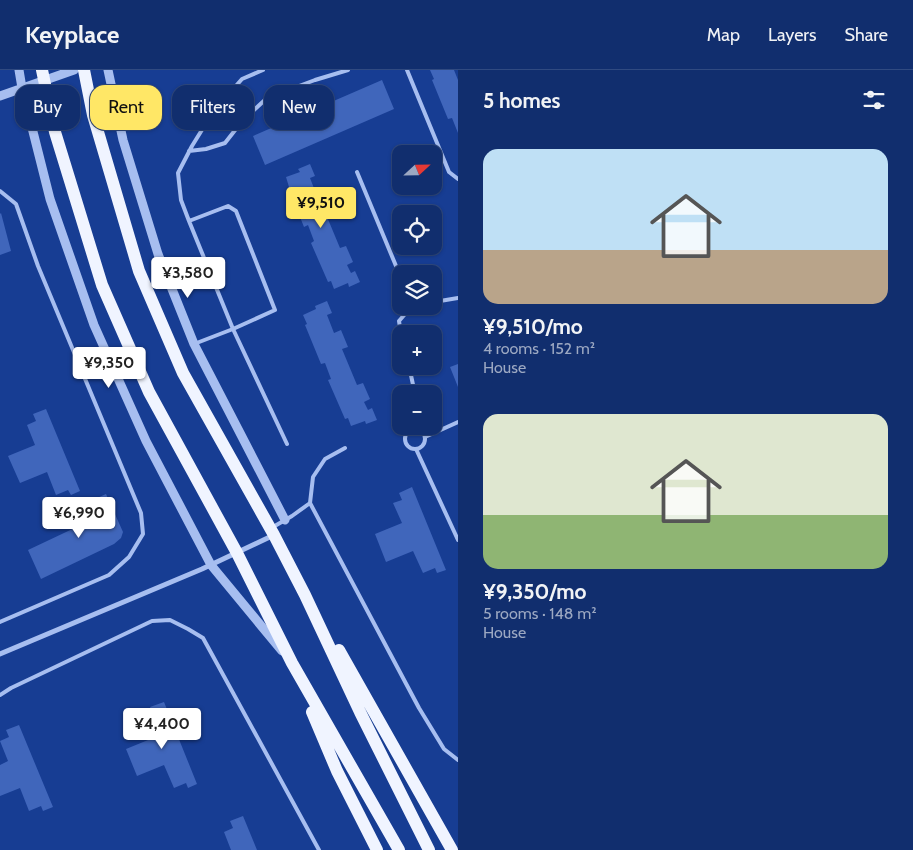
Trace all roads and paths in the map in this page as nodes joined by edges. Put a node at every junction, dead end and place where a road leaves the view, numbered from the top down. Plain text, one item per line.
1 (19, 70) edge
2 (74, 70) edge
3 (84, 70) edge
4 (108, 70) edge
5 (263, 70) edge
6 (348, 70) edge
7 (407, 70) edge
8 (43, 75) edge
9 (22, 85) edge
10 (27, 85) edge
11 (15, 91) edge
12 (0, 96) edge
13 (33, 130) edge
14 (189, 151) junction
15 (357, 172) dead end
16 (458, 179) edge
17 (0, 191) edge
18 (189, 221) junction
19 (396, 265) edge
20 (458, 298) edge
21 (442, 301) edge
22 (233, 329) junction
23 (194, 344) junction
24 (458, 422) edge
25 (406, 435) edge
26 (424, 435) edge
27 (425, 438) junction
28 (286, 444) dead end
29 (345, 448) dead end
30 (416, 449) junction
31 (310, 503) junction
32 (286, 520) junction
33 (272, 532) junction
34 (458, 540) edge
35 (237, 553) junction
36 (211, 565) junction
37 (305, 595) junction
38 (0, 622) edge
39 (0, 654) edge
40 (292, 664) junction
41 (0, 695) edge
42 (458, 760) edge
43 (320, 850) edge
44 (377, 850) edge
45 (398, 850) edge
46 (429, 850) edge
47 (452, 850) edge

1 - 9 street
2 - 8 street
3 - 33 main road
4 - 23 street
5 - 14 lane
6 - 14 lane
7 - 16 lane
8 - 10 street
8 - 35 main road
11 - 12 street
13 - 36 street
14 - 18 lane
15 - 19 lane
17 - 38 lane
18 - 22 lane
18 - 22 lane
20 - 21 lane
22 - 23 lane
22 - 28 lane
23 - 32 street
24 - 27 lane
25 - 30 lane
26 - 27 lane
27 - 30 lane
29 - 31 lane
30 - 34 lane
31 - 32 lane
31 - 42 lane
32 - 33 lane
33 - 35 street
33 - 37 main road
35 - 36 street
35 - 40 main road
36 - 39 street
36 - 40 street
37 - 46 main road
37 - 47 main road
40 - 44 main road
40 - 45 main road
41 - 43 lane

